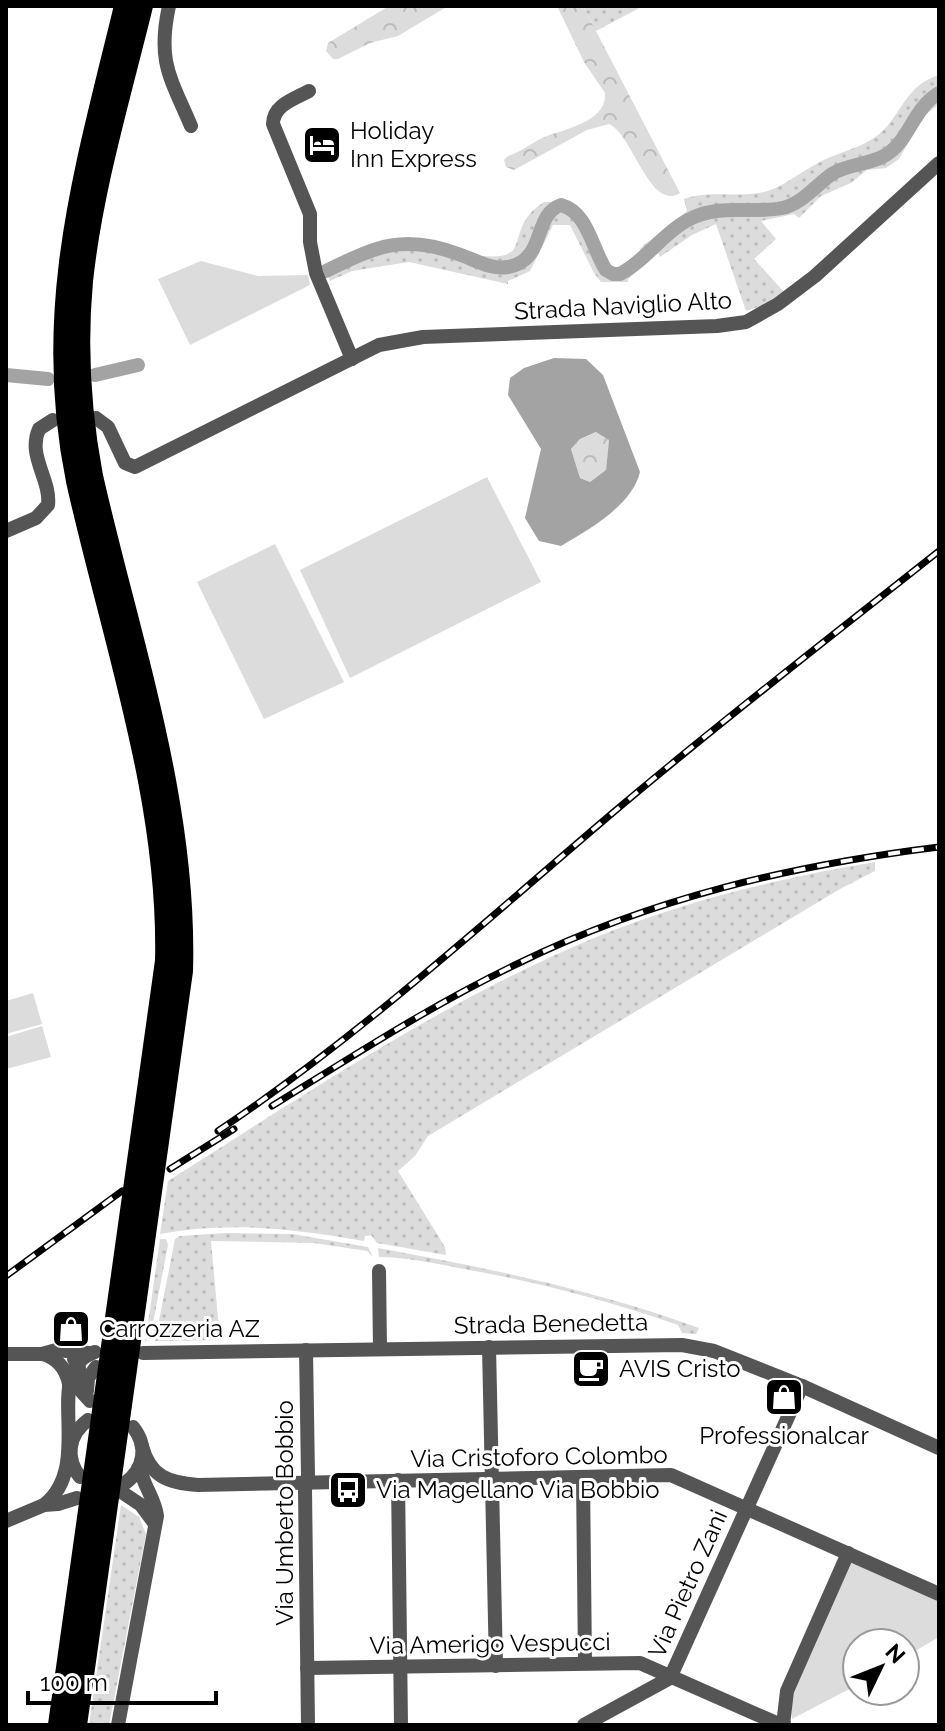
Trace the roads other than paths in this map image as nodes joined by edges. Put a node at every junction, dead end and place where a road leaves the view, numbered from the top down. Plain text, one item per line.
1 (122, 6) edge
2 (143, 6) edge
3 (169, 6) edge
4 (309, 91) dead end
5 (191, 126) dead end
6 (937, 170) edge
7 (352, 359) junction
8 (96, 418) dead end
9 (53, 420) dead end
10 (6, 531) edge
11 (172, 995) junction
12 (379, 1271) dead end
13 (489, 1347) junction
14 (380, 1349) junction
15 (59, 1350) junction
16 (306, 1350) junction
17 (143, 1353) dead end
18 (6, 1354) edge
19 (42, 1354) junction
20 (96, 1357) junction
21 (77, 1362) junction
22 (69, 1386) junction
23 (802, 1386) junction
24 (88, 1420) dead end
25 (133, 1427) dead end
26 (142, 1446) junction
27 (939, 1448) edge
28 (70, 1449) junction
29 (141, 1462) junction
30 (80, 1477) dead end
31 (583, 1477) junction
32 (491, 1479) junction
33 (398, 1480) junction
34 (307, 1483) junction
35 (77, 1498) dead end
36 (44, 1505) junction
37 (747, 1507) junction
38 (6, 1521) edge
39 (155, 1525) junction
40 (95, 1534) junction
41 (848, 1553) junction
42 (939, 1594) edge
43 (585, 1663) junction
44 (496, 1666) junction
45 (307, 1668) junction
46 (401, 1668) junction
47 (670, 1678) junction
48 (784, 1724) edge
49 (58, 1725) edge
50 (77, 1725) edge
51 (118, 1725) edge
52 (308, 1725) edge
53 (401, 1725) edge
54 (584, 1725) edge

1 - 11 highway
2 - 11 highway
3 - 5 street
4 - 7 street
6 - 7 street, Strada Naviglio Alto
7 - 8 street, Strada Naviglio Alto
9 - 10 street
11 - 40 highway
12 - 14 street
13 - 14 street, Strada Benedetta
13 - 23 street, Strada Benedetta
13 - 32 street
14 - 16 street, Strada Benedetta
15 - 19 street
15 - 20 street
15 - 21 street
16 - 17 street, Strada Benedetta
16 - 34 street, Via Umberto Bobbio
18 - 19 street
19 - 22 street
20 - 21 street
20 - 21 street
21 - 22 street
22 - 28 street
23 - 27 street, Strada Benedetta
23 - 37 street, Via Pietro Zani
24 - 28 street
25 - 26 street
26 - 29 street
26 - 34 street, Via Cristoforo Colombo
28 - 30 street
28 - 36 street
29 - 39 street
29 - 39 street
31 - 32 street, Via Cristoforo Colombo
31 - 37 street, Via Cristoforo Colombo
31 - 43 street
32 - 33 street, Via Cristoforo Colombo
32 - 44 street
33 - 34 street, Via Cristoforo Colombo
33 - 46 street
34 - 45 street, Via Umberto Bobbio
35 - 36 street
36 - 38 street
37 - 41 street, Via Cristoforo Colombo
37 - 47 street, Via Pietro Zani
39 - 51 street
40 - 49 highway
40 - 50 highway
41 - 42 street, Via Cristoforo Colombo
41 - 48 street
43 - 44 street, Via Amerigo Vespucci
43 - 47 street, Via Amerigo Vespucci
44 - 46 street, Via Amerigo Vespucci
45 - 46 street, Via Amerigo Vespucci
45 - 52 street, Via Umberto Bobbio
46 - 53 street
47 - 48 street, Via Amerigo Vespucci
47 - 54 street, Via Pietro Zani

